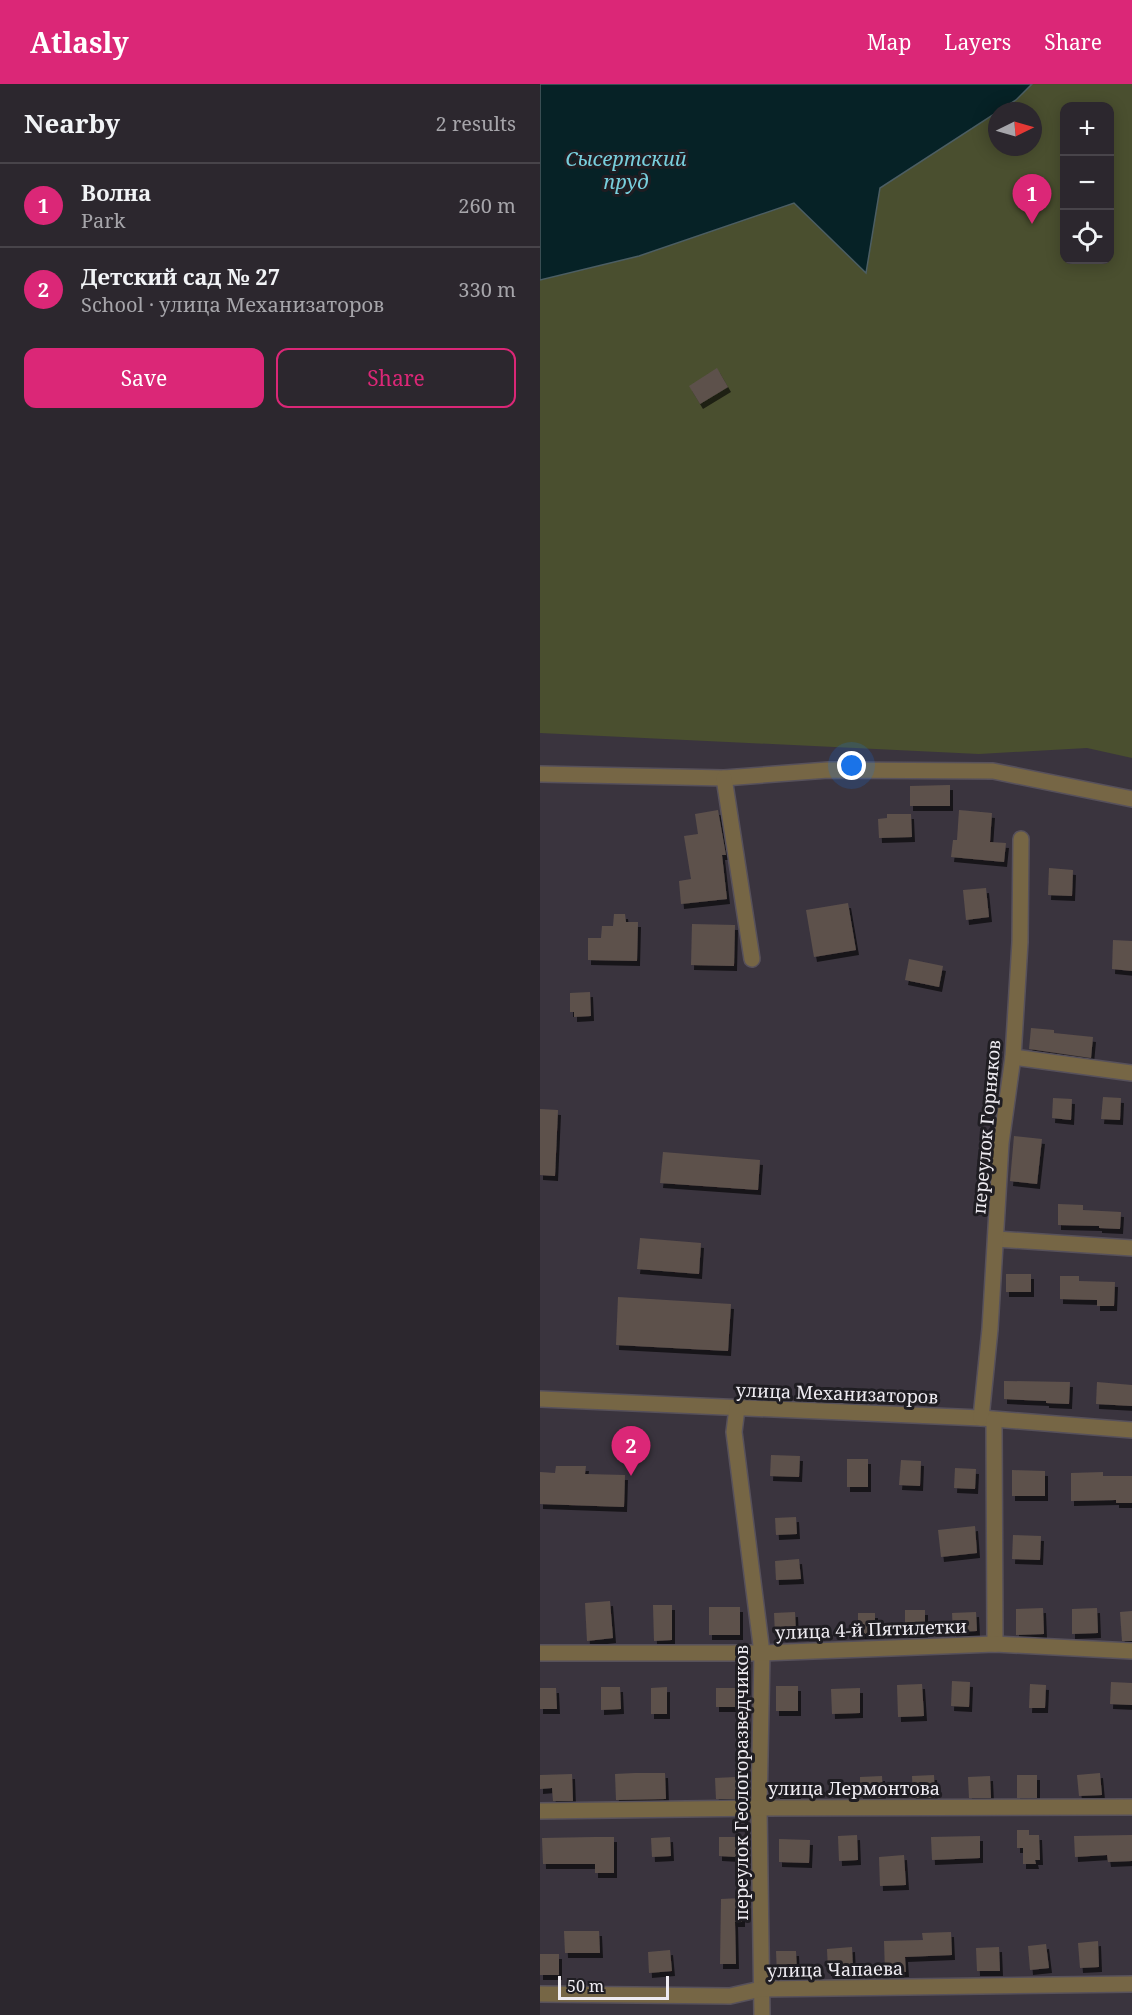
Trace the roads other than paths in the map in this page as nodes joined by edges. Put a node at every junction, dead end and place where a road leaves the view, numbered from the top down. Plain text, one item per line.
1 (540, 774) edge
2 (724, 778) junction
3 (1132, 799) edge
4 (1021, 839) dead end
5 (752, 959) dead end
6 (1013, 1058) junction
7 (1132, 1073) edge
8 (996, 1239) junction
9 (1132, 1248) edge
10 (540, 1399) edge
11 (737, 1408) junction
12 (988, 1419) junction
13 (1132, 1430) edge
14 (996, 1644) junction
15 (1132, 1651) edge
16 (540, 1653) edge
17 (762, 1653) junction
18 (1132, 1807) edge
19 (759, 1808) junction
20 (540, 1811) edge
21 (1132, 1984) edge
22 (761, 1989) junction
23 (540, 1994) edge
24 (762, 2015) edge

1 - 2 street
2 - 3 street
2 - 5 street
4 - 6 street, переулок Горняков
6 - 7 street
6 - 8 street, переулок Горняков
8 - 9 street
8 - 12 street, переулок Горняков
10 - 11 street, улица Механизаторов
11 - 12 street, улица Механизаторов
11 - 17 street, переулок Геологоразведчиков
12 - 13 street, улица Механизаторов
12 - 14 street, переулок Горняков
14 - 15 street, улица 4-й Пятилетки
14 - 17 street, улица 4-й Пятилетки
16 - 17 street, улица 4-й Пятилетки
17 - 19 street, переулок Геологоразведчиков
18 - 19 street, улица Лермонтова
19 - 20 street, улица Лермонтова
19 - 22 street, переулок Геологоразведчиков
21 - 22 street, улица Чапаева
22 - 23 street, улица Чапаева
22 - 24 street, переулок Геологоразведчиков

